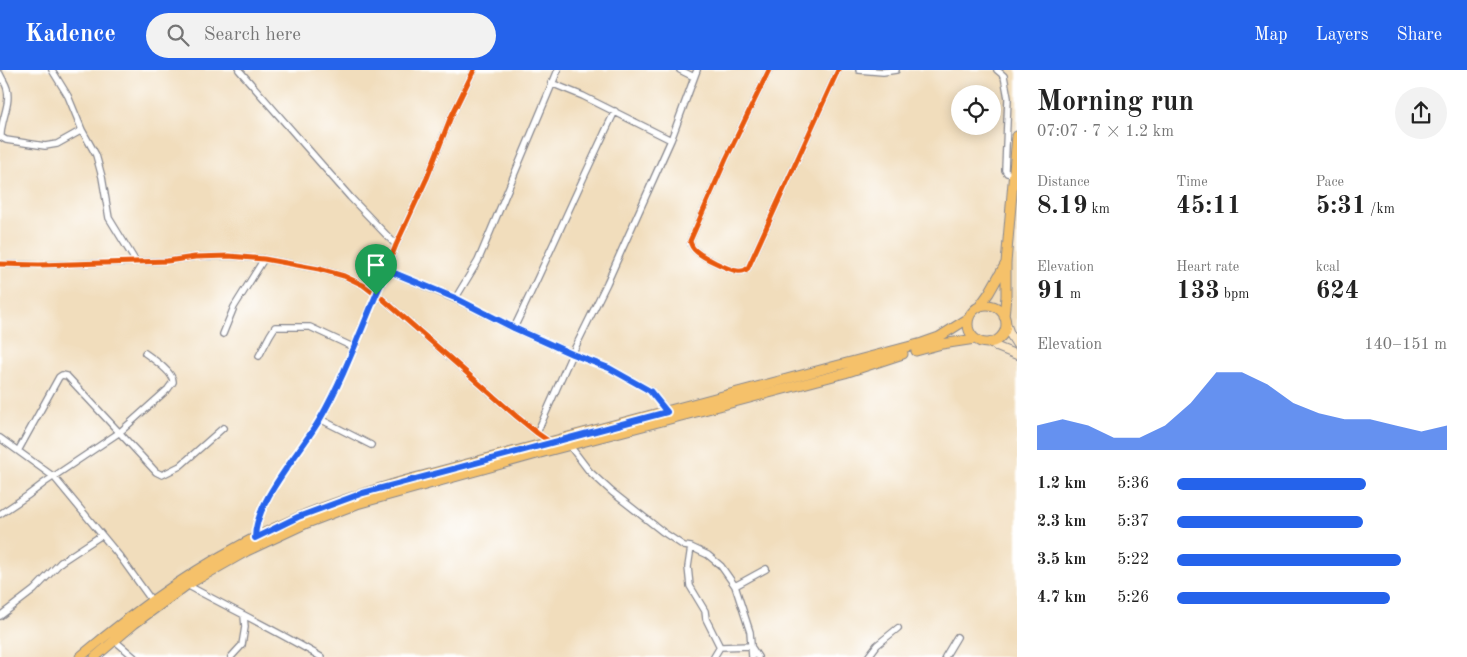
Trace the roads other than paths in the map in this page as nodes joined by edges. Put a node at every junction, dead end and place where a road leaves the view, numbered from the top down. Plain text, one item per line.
1 (52, 70) edge
2 (239, 70) edge
3 (474, 70) edge
4 (558, 70) edge
5 (680, 70) edge
6 (697, 70) edge
7 (769, 70) edge
8 (838, 70) edge
9 (859, 70) edge
10 (896, 70) edge
11 (997, 70) edge
12 (0, 74) edge
13 (694, 77) junction
14 (551, 83) junction
15 (615, 111) junction
16 (82, 130) junction
17 (1017, 136) edge
18 (671, 140) junction
19 (1013, 174) junction
20 (396, 245) junction
21 (264, 259) junction
22 (136, 262) junction
23 (1006, 263) junction
24 (0, 264) edge
25 (387, 270) junction
26 (376, 294) junction
27 (455, 298) junction
28 (978, 307) junction
29 (969, 318) junction
30 (1005, 320) junction
31 (514, 328) junction
32 (223, 334) dead end
33 (975, 339) junction
34 (991, 342) junction
35 (1017, 345) edge
36 (355, 348) junction
37 (145, 353) dead end
38 (572, 354) junction
39 (1017, 354) edge
40 (259, 356) dead end
41 (667, 412) junction
42 (320, 419) junction
43 (222, 428) dead end
44 (120, 432) junction
45 (537, 433) junction
46 (0, 438) edge
47 (550, 442) junction
48 (371, 445) dead end
49 (570, 446) junction
50 (18, 451) junction
51 (54, 476) junction
52 (0, 514) edge
53 (102, 535) junction
54 (255, 538) junction
55 (691, 547) junction
56 (766, 569) dead end
57 (187, 585) junction
58 (735, 586) junction
59 (152, 601) junction
60 (0, 616) edge
61 (244, 616) junction
62 (898, 628) dead end
63 (957, 636) dead end
64 (114, 640) junction
65 (751, 646) junction
66 (720, 647) junction
67 (80, 657) edge
68 (95, 657) edge
69 (134, 657) edge
70 (231, 657) edge
71 (321, 657) edge
72 (714, 657) edge
73 (752, 657) edge
74 (758, 657) edge
75 (868, 657) edge
76 (945, 657) edge

1 - 16 street
2 - 20 street
3 - 20 street
4 - 14 street
5 - 13 street
6 - 13 street
7 - 8 street
9 - 10 street
11 - 19 street
12 - 16 street
13 - 18 street
14 - 15 street
14 - 27 street
15 - 18 street
15 - 31 street
16 - 22 street
17 - 19 main road
18 - 38 street
19 - 23 main road
20 - 25 street
21 - 22 street
21 - 26 street
21 - 32 street
22 - 24 street
23 - 28 main road
23 - 30 main road
25 - 26 street
25 - 27 street
26 - 36 street
26 - 45 street
27 - 31 street
28 - 29 main road
28 - 30 main road
29 - 33 main road
29 - 41 main road
30 - 34 main road
30 - 35 main road
31 - 38 street
33 - 34 main road
33 - 49 main road
34 - 39 main road
36 - 40 street
36 - 42 street
37 - 44 street
38 - 41 street
38 - 45 street
41 - 47 main road
42 - 48 street
42 - 54 street
43 - 44 street
44 - 50 street
44 - 51 street
45 - 47 street
46 - 50 street
47 - 54 main road
49 - 55 street
49 - 57 main road
50 - 51 street
51 - 52 street
51 - 53 street
53 - 59 street
53 - 60 street
54 - 59 main road
55 - 58 street
55 - 66 street
56 - 58 street
57 - 61 street
57 - 64 main road
58 - 65 street
59 - 67 main road
61 - 70 street
61 - 71 street
62 - 75 street
63 - 76 street
64 - 68 main road
64 - 69 street
65 - 66 street
65 - 73 street
65 - 74 street
66 - 72 street

